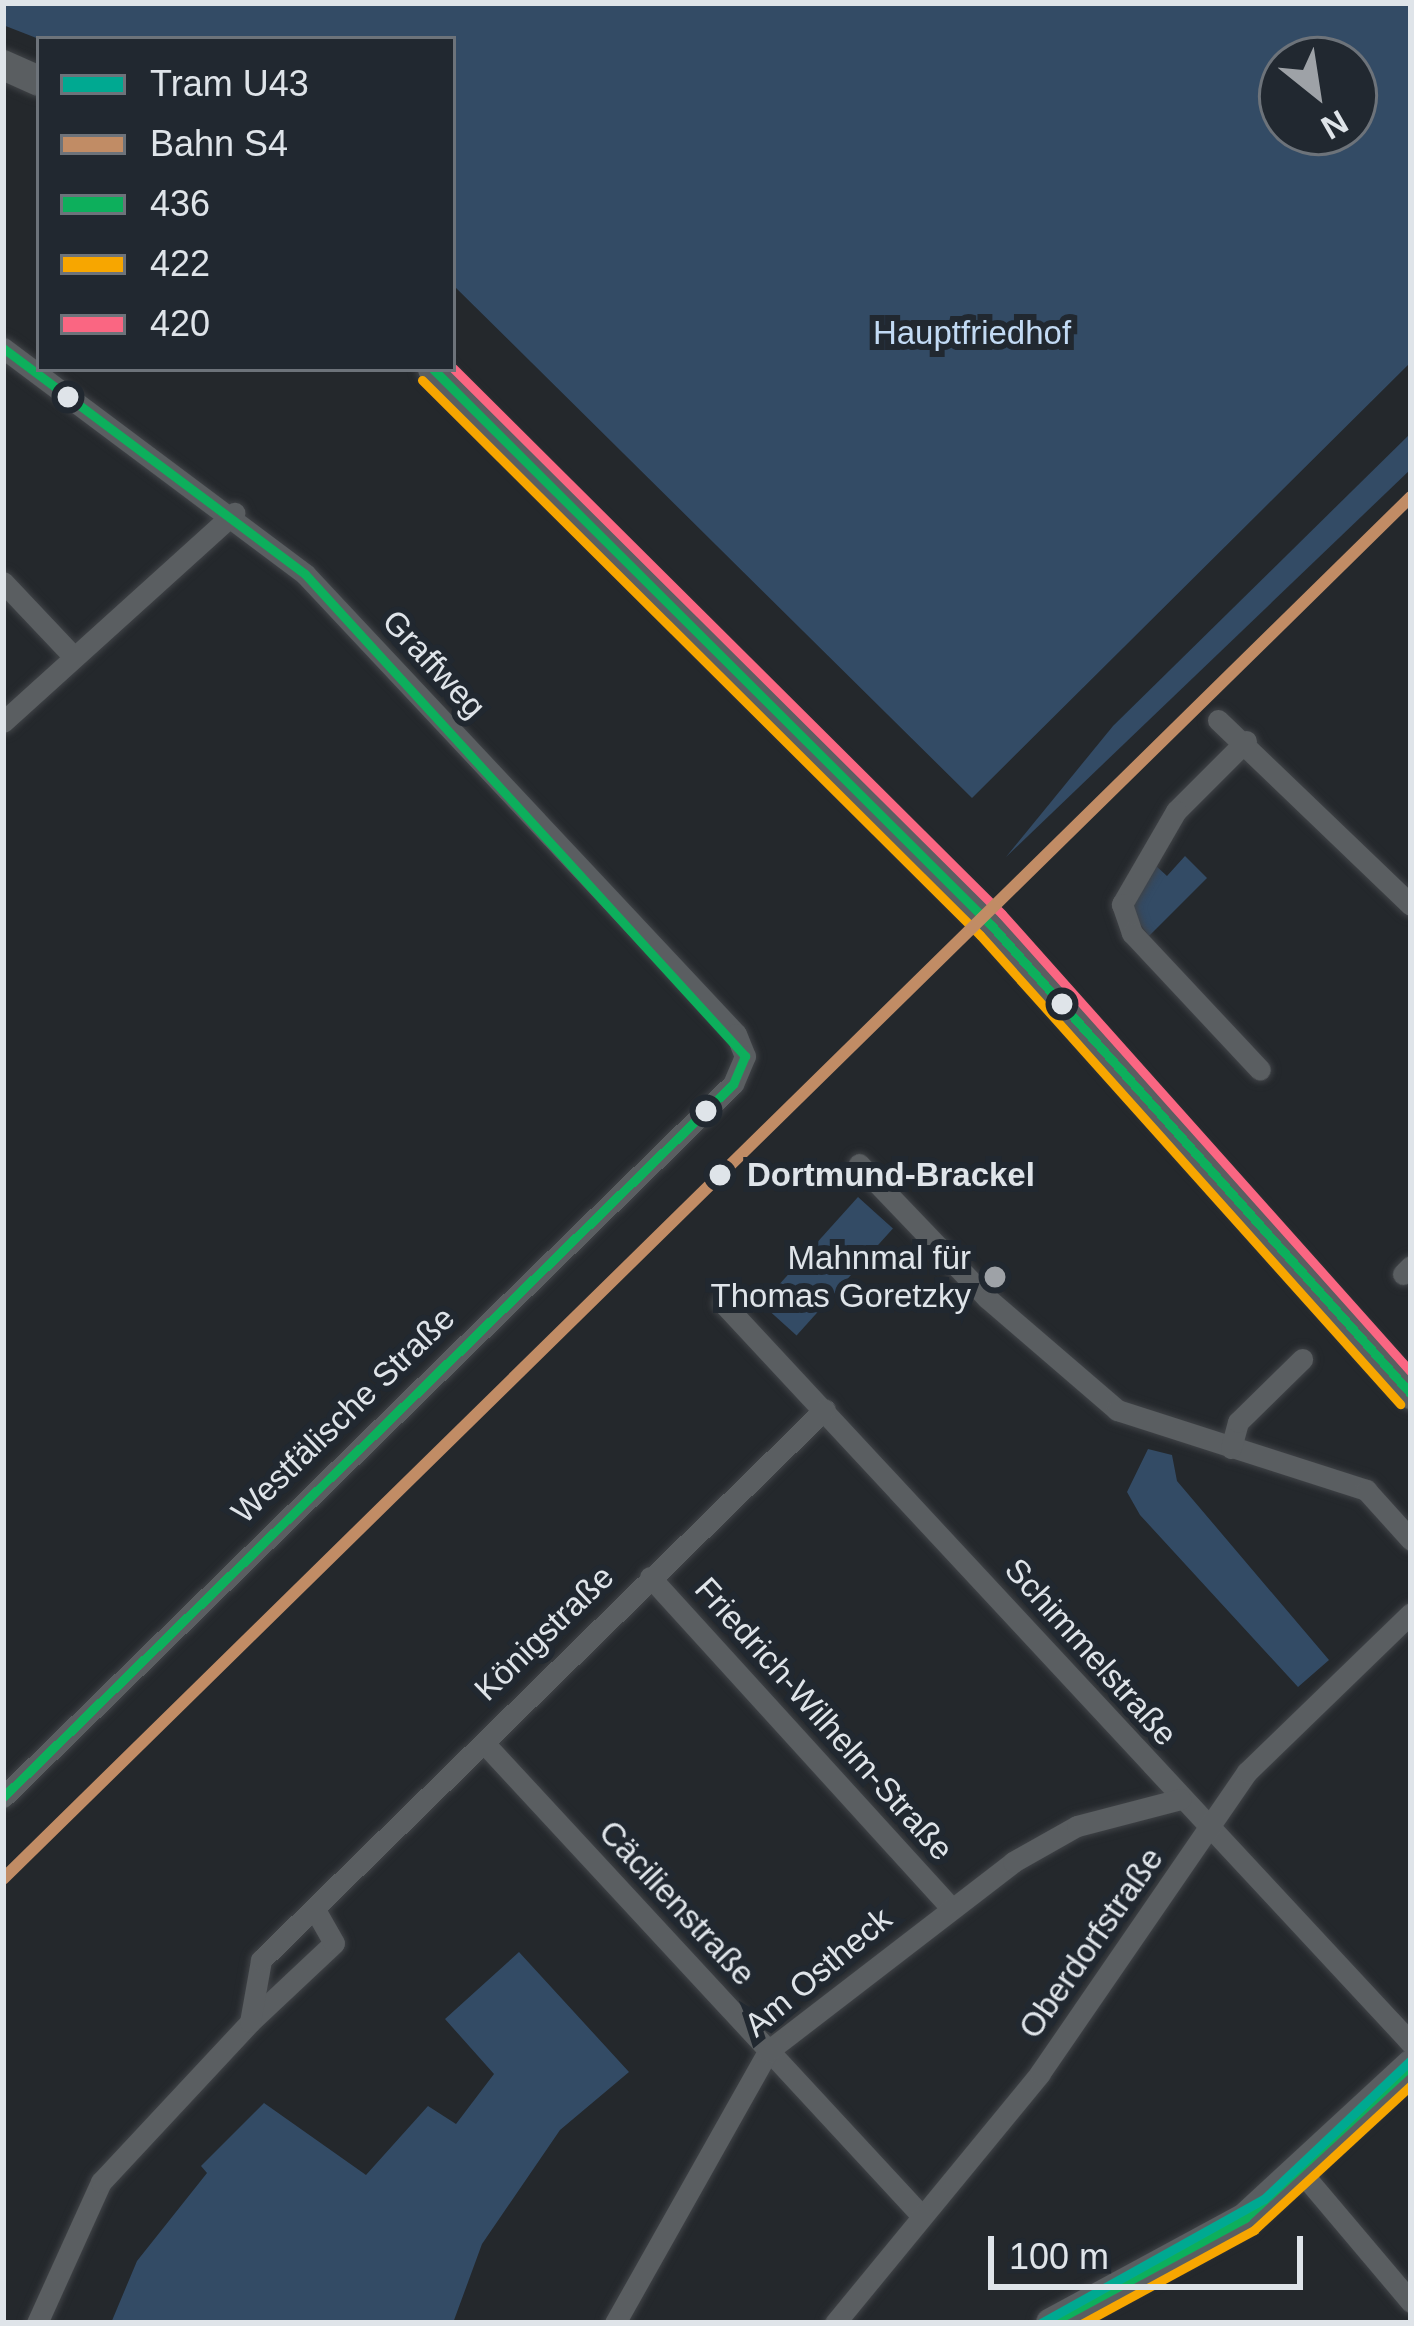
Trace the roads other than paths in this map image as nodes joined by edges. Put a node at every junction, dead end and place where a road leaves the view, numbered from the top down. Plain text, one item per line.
1 (3, 65) edge
2 (36, 80) edge
3 (3, 348) edge
4 (36, 372) edge
5 (37, 372) edge
6 (436, 372) edge
7 (234, 513) junction
8 (3, 582) edge
9 (73, 656) junction
10 (1219, 720) dead end
11 (3, 722) edge
12 (1246, 741) junction
13 (1411, 905) edge
14 (1260, 1070) dead end
15 (733, 1084) joint
16 (860, 1164) dead end
17 (723, 1303) dead end
18 (1302, 1359) dead end
19 (1411, 1394) edge
20 (825, 1409) junction
21 (1231, 1448) junction
22 (1411, 1540) edge
23 (650, 1577) junction
24 (1411, 1613) edge
25 (484, 1743) junction
26 (3, 1798) edge
27 (1181, 1799) junction
28 (1211, 1831) junction
29 (949, 1906) junction
30 (314, 1908) junction
31 (250, 2022) junction
32 (1411, 2043) edge
33 (767, 2051) junction
34 (1411, 2065) edge
35 (1302, 2173) junction
36 (920, 2214) junction
37 (1411, 2302) edge
38 (38, 2323) edge
39 (615, 2323) edge
40 (836, 2323) edge
41 (1051, 2323) edge

1 - 2 main road
3 - 4 street, Graffweg
5 - 7 street, Graffweg
6 - 19 main road
7 - 9 street
7 - 15 street, Graffweg
8 - 9 street
9 - 11 street
10 - 12 street
12 - 13 street
12 - 14 street
15 - 26 street, Westfälische Straße
16 - 21 street
17 - 20 street, Schimmelstraße
18 - 21 street
20 - 23 street, Königstraße
20 - 27 street, Schimmelstraße
21 - 22 street
23 - 25 street, Königstraße
23 - 29 street, Friedrich-Wilhelm-Straße
24 - 28 street, Oberdorfstraße
25 - 30 street, Königstraße
25 - 33 street, Cäcilienstraße
27 - 28 street, Schimmelstraße
27 - 29 street, Am Ostheck
28 - 32 street, Schimmelstraße
28 - 36 street, Oberdorfstraße
29 - 33 street, Am Ostheck
30 - 31 street, Königstraße
30 - 31 street
31 - 38 street
33 - 36 street, Cäcilienstraße
33 - 39 street, Am Ostheck
34 - 35 main road
35 - 37 street
35 - 41 main road
36 - 40 street, Oberdorfstraße

